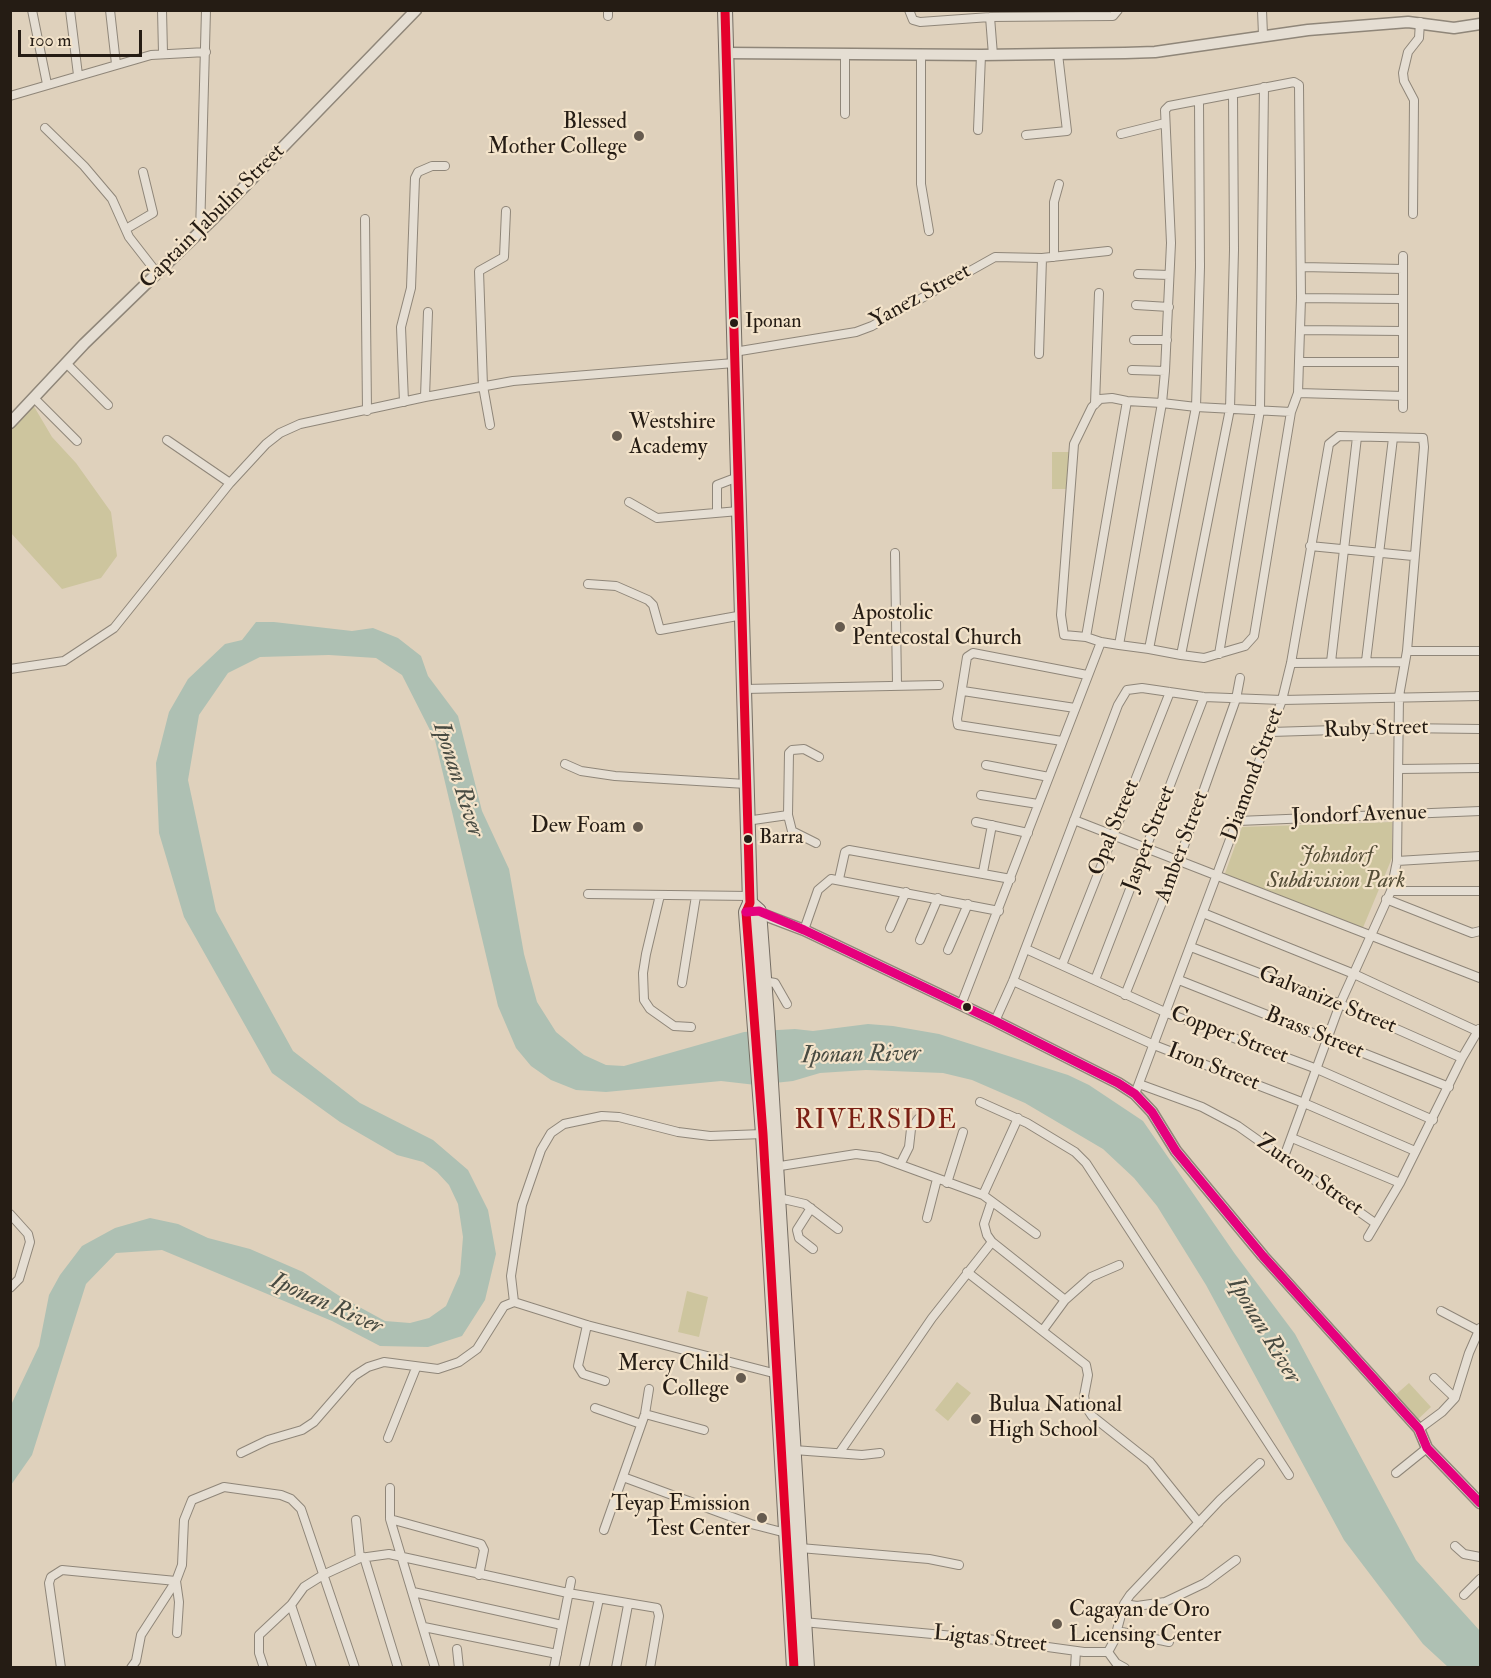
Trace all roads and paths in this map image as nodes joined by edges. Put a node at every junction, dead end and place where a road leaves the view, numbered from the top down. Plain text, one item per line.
1 (32, 10) edge
2 (70, 10) edge
3 (162, 10) edge
4 (206, 10) edge
5 (416, 10) edge
6 (725, 10) edge
7 (909, 10) edge
8 (1118, 10) edge
9 (1262, 10) edge
10 (112, 11) edge
11 (990, 17) junction
12 (1420, 22) junction
13 (1480, 24) edge
14 (1263, 34) junction
15 (206, 52) junction
16 (163, 53) junction
17 (726, 53) junction
18 (845, 54) junction
19 (1058, 54) junction
20 (921, 55) junction
21 (987, 55) junction
22 (116, 64) junction
23 (78, 75) junction
24 (47, 84) junction
25 (1264, 87) junction
26 (1233, 94) junction
27 (10, 96) edge
28 (1199, 101) junction
29 (845, 114) dead end
30 (1165, 123) junction
31 (45, 128) dead end
32 (978, 130) dead end
33 (1121, 134) dead end
34 (1026, 135) dead end
35 (445, 166) dead end
36 (143, 172) dead end
37 (1059, 184) dead end
38 (506, 211) dead end
39 (1413, 214) dead end
40 (364, 219) dead end
41 (126, 229) junction
42 (929, 231) dead end
43 (200, 233) junction
44 (1108, 251) dead end
45 (1403, 256) dead end
46 (1054, 257) junction
47 (1042, 258) junction
48 (1301, 267) junction
49 (1403, 269) junction
50 (157, 273) junction
51 (1138, 274) dead end
52 (1169, 275) junction
53 (1099, 293) dead end
54 (1301, 298) junction
55 (1402, 299) junction
56 (1136, 305) dead end
57 (1169, 307) junction
58 (428, 312) dead end
59 (1300, 330) junction
60 (1402, 331) junction
61 (1134, 340) dead end
62 (1167, 340) junction
63 (1039, 354) dead end
64 (734, 357) junction
65 (1300, 362) junction
66 (1402, 362) junction
67 (66, 363) junction
68 (1132, 370) dead end
69 (1165, 371) junction
70 (483, 386) junction
71 (1298, 393) junction
72 (1402, 396) junction
73 (425, 397) junction
74 (34, 399) junction
75 (1127, 401) junction
76 (404, 402) junction
77 (1162, 403) junction
78 (1095, 404) junction
79 (108, 405) dead end
80 (1196, 407) junction
81 (1403, 408) dead end
82 (1230, 409) junction
83 (1260, 410) junction
84 (367, 411) junction
85 (1291, 412) junction
86 (10, 423) edge
87 (490, 425) dead end
88 (1357, 437) junction
89 (1393, 438) junction
90 (167, 440) dead end
91 (77, 441) dead end
92 (738, 477) junction
93 (230, 483) junction
94 (629, 502) dead end
95 (717, 512) junction
96 (739, 512) junction
97 (1310, 546) junction
98 (1342, 550) junction
99 (895, 553) dead end
100 (1378, 553) junction
101 (1413, 556) junction
102 (588, 584) dead end
103 (742, 615) junction
104 (1086, 637) junction
105 (1101, 642) junction
106 (1119, 645) junction
107 (1149, 649) junction
108 (1407, 651) junction
109 (1480, 651) edge
110 (1219, 654) junction
111 (1181, 655) junction
112 (1366, 661) junction
113 (1331, 662) junction
114 (1403, 662) junction
115 (1292, 663) junction
116 (10, 669) edge
117 (1087, 675) junction
118 (1240, 678) dead end
119 (897, 685) junction
120 (939, 685) dead end
121 (744, 689) junction
122 (963, 691) junction
123 (1170, 692) junction
124 (1399, 696) junction
125 (1480, 696) edge
126 (1204, 697) junction
127 (1236, 699) junction
128 (1282, 700) junction
129 (1075, 708) junction
130 (1399, 728) junction
131 (1480, 729) edge
132 (1271, 732) junction
133 (1062, 741) junction
134 (819, 757) dead end
135 (565, 764) dead end
136 (986, 765) dead end
137 (1480, 768) edge
138 (1399, 769) junction
139 (1049, 777) junction
140 (746, 784) junction
141 (981, 795) dead end
142 (1038, 804) junction
143 (1480, 811) edge
144 (1399, 814) junction
145 (788, 815) junction
146 (1074, 820) junction
147 (746, 821) junction
148 (1238, 821) junction
149 (976, 822) dead end
150 (992, 825) junction
151 (1028, 833) junction
152 (1112, 834) junction
153 (816, 843) dead end
154 (1147, 847) junction
155 (1480, 856) edge
156 (1179, 860) junction
157 (1397, 861) junction
158 (983, 872) junction
159 (1217, 875) junction
160 (839, 879) junction
161 (1011, 879) junction
162 (1391, 891) junction
163 (1480, 891) edge
164 (906, 892) junction
165 (588, 894) dead end
166 (660, 895) junction
167 (696, 896) junction
168 (938, 898) junction
169 (1386, 899) junction
170 (968, 904) junction
171 (751, 905) junction
172 (999, 911) junction
173 (1203, 913) junction
174 (890, 928) dead end
175 (804, 930) junction
176 (1480, 932) edge
177 (1370, 935) junction
178 (920, 940) dead end
179 (1191, 947) junction
180 (1026, 949) junction
181 (948, 950) dead end
182 (1062, 965) junction
183 (1354, 974) junction
184 (1480, 977) edge
185 (1095, 980) junction
186 (1179, 980) junction
187 (764, 981) junction
188 (1013, 981) junction
189 (682, 982) dead end
190 (1125, 995) junction
191 (787, 1004) dead end
192 (1340, 1004) junction
193 (961, 1005) junction
194 (1167, 1013) junction
195 (996, 1021) junction
196 (691, 1027) dead end
197 (1479, 1030) edge
198 (1327, 1040) junction
199 (1154, 1045) junction
200 (1462, 1058) junction
201 (1317, 1069) junction
202 (1449, 1088) junction
203 (1137, 1089) junction
204 (980, 1102) dead end
205 (1304, 1103) junction
206 (767, 1106) junction
207 (1018, 1118) junction
208 (918, 1119) dead end
209 (1433, 1120) junction
210 (963, 1132) dead end
211 (763, 1134) junction
212 (1292, 1138) junction
213 (1416, 1151) junction
214 (1284, 1157) junction
215 (901, 1163) junction
216 (771, 1167) junction
217 (937, 1179) junction
218 (947, 1183) junction
219 (1400, 1183) junction
220 (983, 1196) junction
221 (779, 1198) junction
222 (991, 1203) junction
223 (810, 1208) junction
224 (10, 1214) edge
225 (927, 1218) dead end
226 (1375, 1223) junction
227 (838, 1228) dead end
228 (1036, 1234) dead end
229 (1368, 1237) dead end
230 (992, 1242) junction
231 (813, 1249) dead end
232 (1119, 1265) dead end
233 (966, 1272) junction
234 (10, 1287) edge
235 (1065, 1300) junction
236 (513, 1302) junction
237 (1441, 1311) dead end
238 (586, 1325) junction
239 (1480, 1329) edge
240 (1043, 1330) junction
241 (416, 1368) junction
242 (777, 1374) junction
243 (1434, 1378) dead end
244 (605, 1382) dead end
245 (649, 1389) dead end
246 (1455, 1398) junction
247 (595, 1408) dead end
248 (645, 1414) junction
249 (641, 1424) junction
250 (1419, 1429) junction
251 (704, 1430) dead end
252 (388, 1438) dead end
253 (1427, 1448) junction
254 (794, 1450) junction
255 (840, 1452) junction
256 (242, 1453) dead end
257 (880, 1453) dead end
258 (1260, 1463) dead end
259 (1396, 1473) dead end
260 (1289, 1475) dead end
261 (623, 1477) junction
262 (390, 1488) dead end
263 (1480, 1503) edge
264 (390, 1519) junction
265 (356, 1520) dead end
266 (1199, 1523) junction
267 (604, 1530) dead end
268 (786, 1533) junction
269 (1455, 1546) dead end
270 (800, 1548) junction
271 (399, 1555) junction
272 (1480, 1557) edge
273 (362, 1558) junction
274 (1236, 1560) dead end
275 (960, 1565) dead end
276 (323, 1575) junction
277 (479, 1575) junction
278 (1480, 1579) edge
279 (176, 1581) junction
280 (571, 1581) dead end
281 (413, 1592) junction
282 (568, 1593) junction
283 (1464, 1595) dead end
284 (599, 1599) junction
285 (1124, 1604) junction
286 (291, 1605) junction
287 (628, 1605) junction
288 (798, 1622) junction
289 (562, 1625) junction
290 (424, 1627) junction
291 (1117, 1630) junction
292 (177, 1633) dead end
293 (1169, 1642) dead end
294 (458, 1649) dead end
295 (1076, 1651) junction
296 (1108, 1652) junction
297 (557, 1654) junction
298 (61, 1668) edge
299 (131, 1668) edge
300 (264, 1668) edge
301 (312, 1668) edge
302 (355, 1668) edge
303 (398, 1668) edge
304 (435, 1668) edge
305 (459, 1668) edge
306 (555, 1668) edge
307 (584, 1668) edge
308 (616, 1668) edge
309 (650, 1668) edge
310 (794, 1668) edge
311 (807, 1668) edge
312 (1075, 1668) edge
313 (1125, 1668) edge

1 - 24 street
2 - 23 street
3 - 16 street
4 - 15 street
5 - 43 street, Captain Jabulin Street
6 - 17 highway
7 - 11 street
8 - 11 street
9 - 14 street
10 - 22 street
11 - 21 street
12 - 13 street
12 - 14 street
12 - 39 street
14 - 19 street
15 - 16 street
15 - 43 street
16 - 22 street
17 - 18 street
17 - 64 highway
18 - 20 street
18 - 29 street
19 - 21 street
19 - 34 street
20 - 21 street
20 - 42 street
21 - 32 street
22 - 23 street
23 - 24 street
24 - 27 street
25 - 26 street
25 - 48 street
25 - 83 street
26 - 28 street
26 - 82 street
28 - 30 street
28 - 80 street
30 - 33 street
30 - 52 street
31 - 41 street
35 - 76 street
36 - 41 street
37 - 46 street
38 - 70 street
40 - 84 street
41 - 50 street
43 - 50 street, Captain Jabulin Street
44 - 46 street, Yanez Street
45 - 49 street
46 - 47 street, Yanez Street
47 - 63 street
47 - 64 street, Yanez Street
48 - 49 street
48 - 54 street
49 - 55 street
50 - 67 street, Captain Jabulin Street
51 - 52 street
52 - 57 street
53 - 78 street
54 - 55 street
54 - 59 street
55 - 60 street
56 - 57 street
57 - 62 street
58 - 73 street
59 - 60 street
59 - 65 street
60 - 66 street
61 - 62 street
62 - 69 street
64 - 70 street, Yanez Street
64 - 92 highway
65 - 66 street
65 - 71 street
66 - 72 street
67 - 74 street, Captain Jabulin Street
67 - 79 street
68 - 69 street
69 - 77 street
70 - 73 street, Yanez Street
70 - 87 street
71 - 72 street
71 - 85 street
72 - 81 street
73 - 76 street, Yanez Street
74 - 86 street, Captain Jabulin Street
74 - 91 street
75 - 77 street
75 - 78 street
75 - 104 street
76 - 84 street, Yanez Street
77 - 80 street
77 - 106 street
78 - 104 street
80 - 82 street
80 - 107 street
82 - 83 street
82 - 111 street
83 - 85 street
83 - 110 street
84 - 93 street, Yanez Street
85 - 110 street
88 - 89 street
88 - 97 street, Diamond Street
88 - 98 street
89 - 100 street
89 - 101 street
90 - 93 street
92 - 95 street
92 - 96 highway
93 - 116 street, Yanez Street
94 - 95 street
95 - 96 street
96 - 103 highway
97 - 98 street
97 - 115 street, Diamond Street
98 - 100 street
98 - 113 street
99 - 119 street
100 - 101 street
100 - 112 street
101 - 108 street
102 - 103 street
103 - 121 highway
104 - 105 street
105 - 106 street
105 - 117 street
106 - 107 street
107 - 111 street
108 - 109 street
108 - 114 street
110 - 111 street
112 - 113 street
112 - 114 street
113 - 115 street
114 - 124 street
115 - 128 street, Diamond Street
117 - 122 street
117 - 129 street
118 - 127 street, Amber Street
119 - 120 street
119 - 121 street
121 - 140 highway
122 - 129 street
122 - 133 street
123 - 126 street
123 - 146 street
123 - 152 street, Opal Street
124 - 125 street
124 - 128 street
124 - 130 street
126 - 127 street
126 - 154 street, Jasper Street
127 - 128 street
127 - 156 street, Amber Street
128 - 132 street, Diamond Street
129 - 133 street
130 - 131 street, Ruby Street
130 - 132 street, Ruby Street
130 - 138 street
132 - 148 street, Diamond Street
133 - 139 street
134 - 145 street
135 - 140 street
136 - 139 street
137 - 138 street
138 - 144 street
139 - 142 street
140 - 147 highway
141 - 142 street
142 - 151 street
143 - 144 street, Jondorf Avenue
144 - 148 street, Jondorf Avenue
144 - 157 street
145 - 147 street
145 - 153 street
146 - 152 street
146 - 180 street
147 - 171 highway
148 - 159 street, Diamond Street
149 - 150 street
150 - 151 street
150 - 158 street
151 - 161 street
152 - 154 street
152 - 182 street, Opal Street
154 - 156 street
154 - 185 street, Jasper Street
155 - 157 street
156 - 159 street
156 - 190 street, Amber Street
157 - 162 street
158 - 160 street
158 - 161 street
159 - 173 street, Diamond Street
159 - 177 street
160 - 164 street
160 - 175 street
161 - 172 street
162 - 163 street
162 - 169 street
164 - 168 street
164 - 174 street
165 - 166 street
166 - 167 street
166 - 196 street
167 - 171 street
167 - 189 street
168 - 170 street
168 - 178 street
169 - 176 street
169 - 177 street
170 - 172 street
170 - 181 street
171 - 175 street
171 - 187 highway
171 - 206 highway
172 - 193 street
173 - 179 street, Diamond Street
173 - 183 street
175 - 193 street
177 - 183 street
177 - 184 street
179 - 186 street, Diamond Street
179 - 192 street, Galvanize Street
180 - 182 street, Copper Street
180 - 188 street
182 - 185 street, Copper Street
183 - 192 street
183 - 197 street
185 - 190 street, Copper Street
186 - 194 street, Diamond Street
186 - 198 street, Brass Street
187 - 191 street
187 - 206 highway
188 - 195 street
188 - 199 street, Iron Street
190 - 194 street, Copper Street
192 - 198 street
192 - 200 street, Galvanize Street
193 - 195 street
194 - 199 street, Diamond Street
194 - 201 street, Copper Street
195 - 203 street
197 - 200 street, Zurcon Street
198 - 201 street
198 - 202 street, Brass Street
199 - 203 street, Diamond Street
199 - 205 street, Iron Street
200 - 202 street, Zurcon Street
201 - 205 street
201 - 209 street, Copper Street
202 - 209 street, Zurcon Street
203 - 214 street, Zurcon Street
203 - 250 street
204 - 207 street
205 - 212 street
205 - 213 street, Iron Street
206 - 211 highway
206 - 216 highway
207 - 220 street
207 - 260 street
208 - 215 street
209 - 213 street, Zurcon Street
210 - 218 street
211 - 216 highway
211 - 236 street
212 - 214 street
212 - 219 street
213 - 219 street, Zurcon Street
214 - 226 street, Zurcon Street
215 - 216 street
215 - 217 street
216 - 221 highway
216 - 242 highway
217 - 218 street
217 - 225 street
218 - 220 street
219 - 226 street, Zurcon Street
220 - 222 street
221 - 223 street
221 - 254 highway
222 - 228 street
222 - 230 street
223 - 227 street
223 - 231 street
224 - 234 street
226 - 229 street
230 - 233 street
230 - 235 street
232 - 235 street
233 - 240 street
233 - 255 street
235 - 240 street
236 - 238 street
236 - 241 street
237 - 239 street
238 - 242 street
238 - 244 street
239 - 246 street
240 - 266 street
241 - 252 street
241 - 256 street
242 - 268 highway
243 - 246 street
245 - 248 street
246 - 250 street
247 - 249 street
248 - 249 street
248 - 251 street
249 - 261 street
250 - 253 street
253 - 259 street
253 - 263 street
254 - 255 street
254 - 270 highway
255 - 257 street
258 - 266 street
261 - 267 street
261 - 268 street
262 - 264 street
264 - 271 street
264 - 277 street
265 - 273 street
266 - 285 street
268 - 288 highway
269 - 272 street
270 - 275 street
270 - 288 highway
271 - 273 street
271 - 277 street
271 - 281 street
273 - 276 street
273 - 303 street
274 - 285 street
276 - 279 street
276 - 286 street
276 - 302 street
277 - 282 street
278 - 283 street
279 - 292 street
279 - 298 street
279 - 299 street
280 - 282 street
281 - 289 street
281 - 290 street
282 - 284 street
282 - 289 street
284 - 287 street
284 - 307 street
285 - 291 street
286 - 300 street
286 - 301 street
287 - 308 street
287 - 309 street
288 - 295 street, Ligtas Street
288 - 310 highway
288 - 311 highway
289 - 297 street
290 - 297 street
290 - 304 street
291 - 293 street
291 - 296 street
294 - 305 street
295 - 296 street, Ligtas Street
295 - 312 street
296 - 313 street
297 - 306 street

